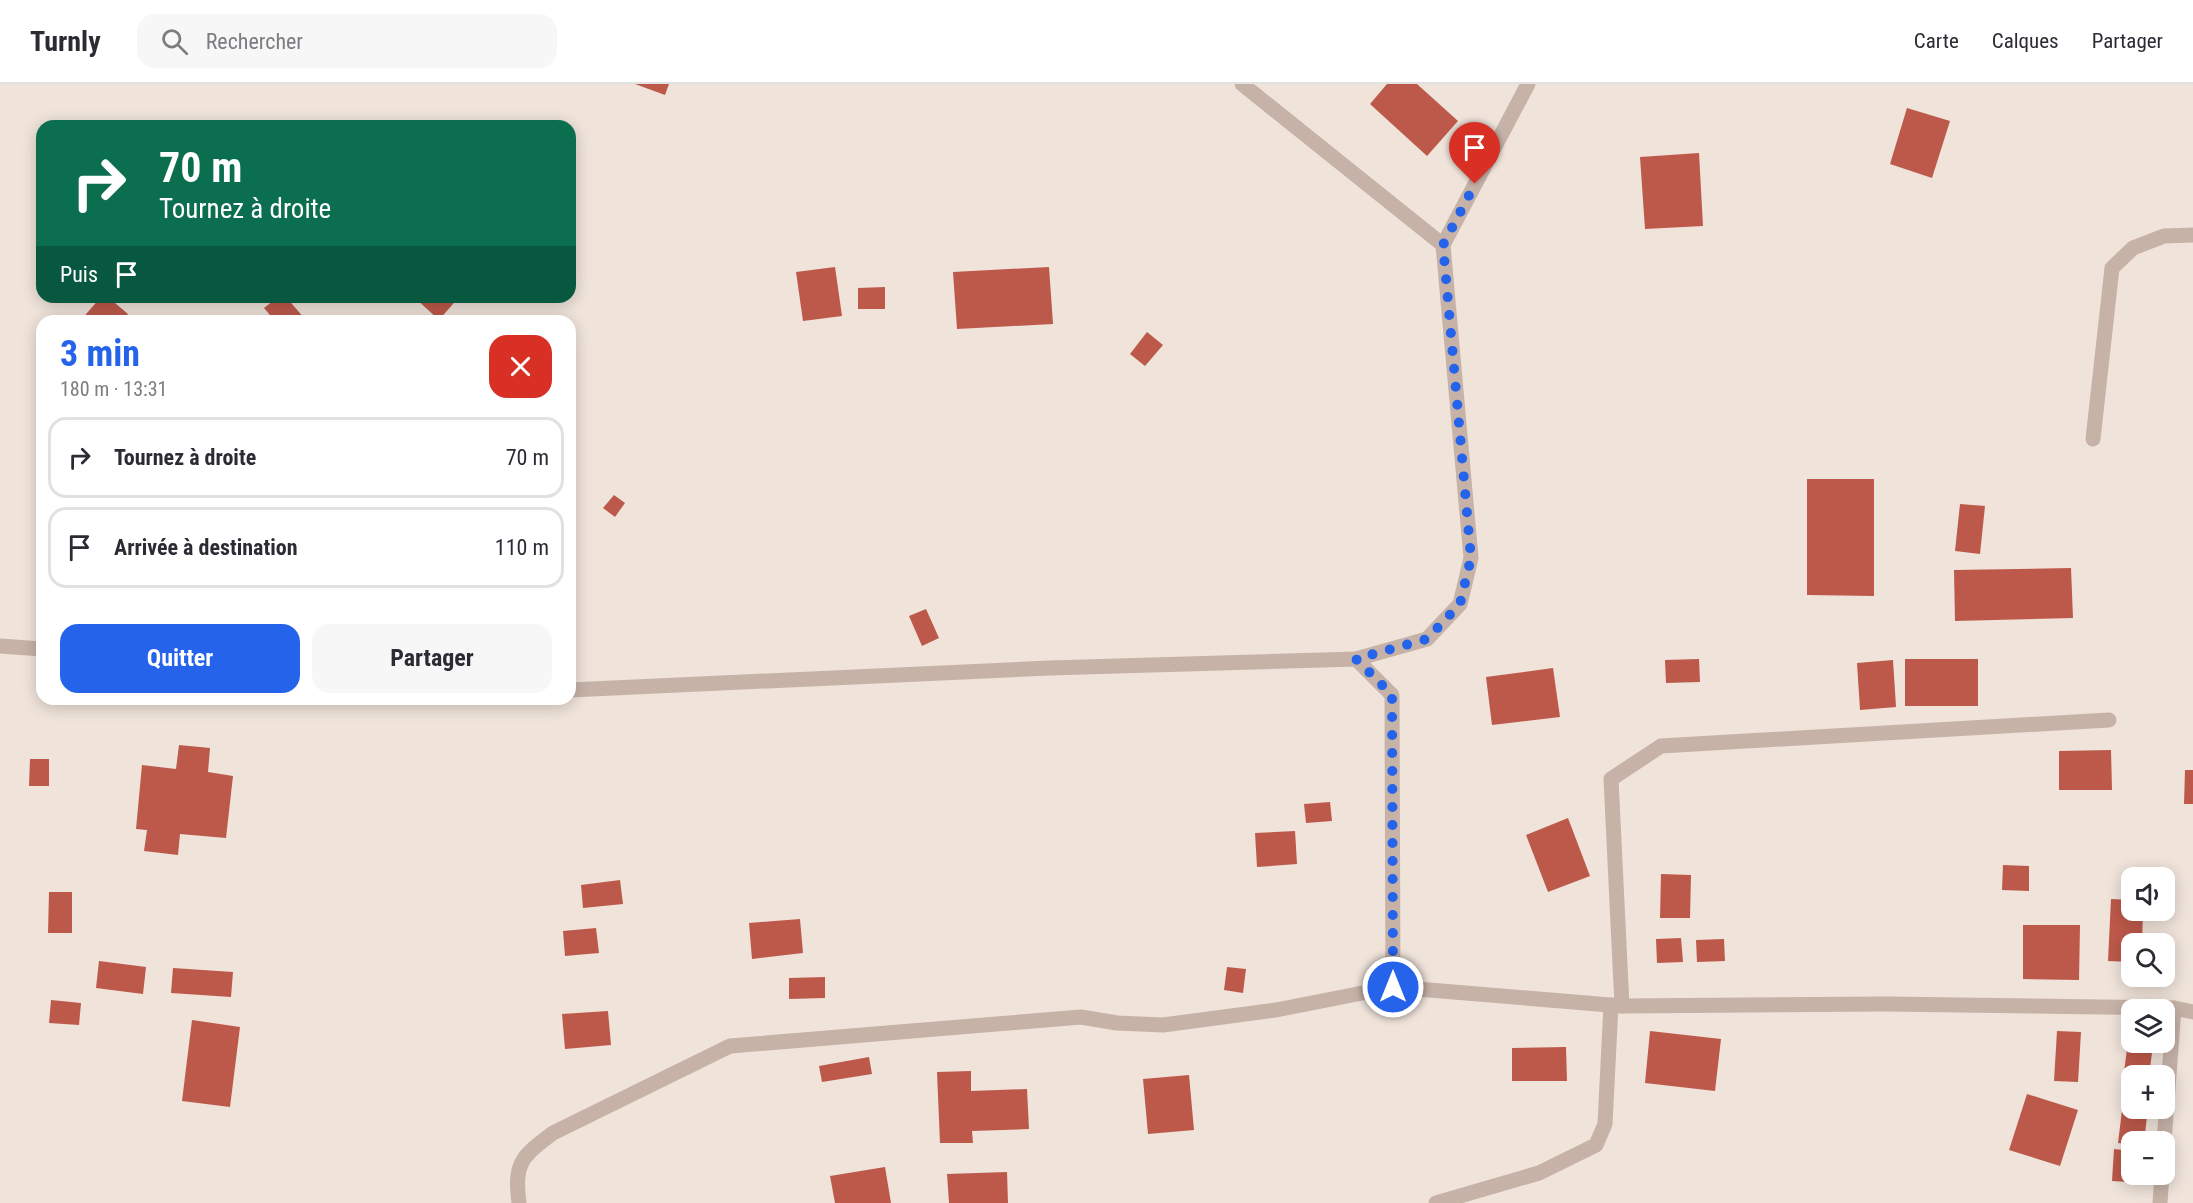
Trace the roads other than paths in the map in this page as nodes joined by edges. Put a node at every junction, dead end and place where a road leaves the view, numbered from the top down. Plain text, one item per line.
1 (1242, 84) edge
2 (1528, 84) edge
3 (2193, 235) edge
4 (1443, 245) junction
5 (2093, 439) dead end
6 (0, 646) edge
7 (36, 649) edge
8 (1356, 659) junction
9 (576, 690) edge
10 (2109, 720) dead end
11 (1393, 987) junction
12 (1617, 1005) junction
13 (2121, 1007) edge
14 (2175, 1008) edge
15 (2193, 1012) edge
16 (2171, 1053) edge
17 (2165, 1131) edge
18 (2161, 1185) edge
19 (519, 1203) edge
20 (1436, 1203) edge
21 (2160, 1203) edge

1 - 4 street
2 - 4 street
3 - 5 street
4 - 8 street
6 - 7 street
8 - 9 street
8 - 11 street
10 - 12 street
11 - 12 street
11 - 19 street
12 - 13 street
12 - 20 street
14 - 15 street
16 - 17 street
18 - 21 street

